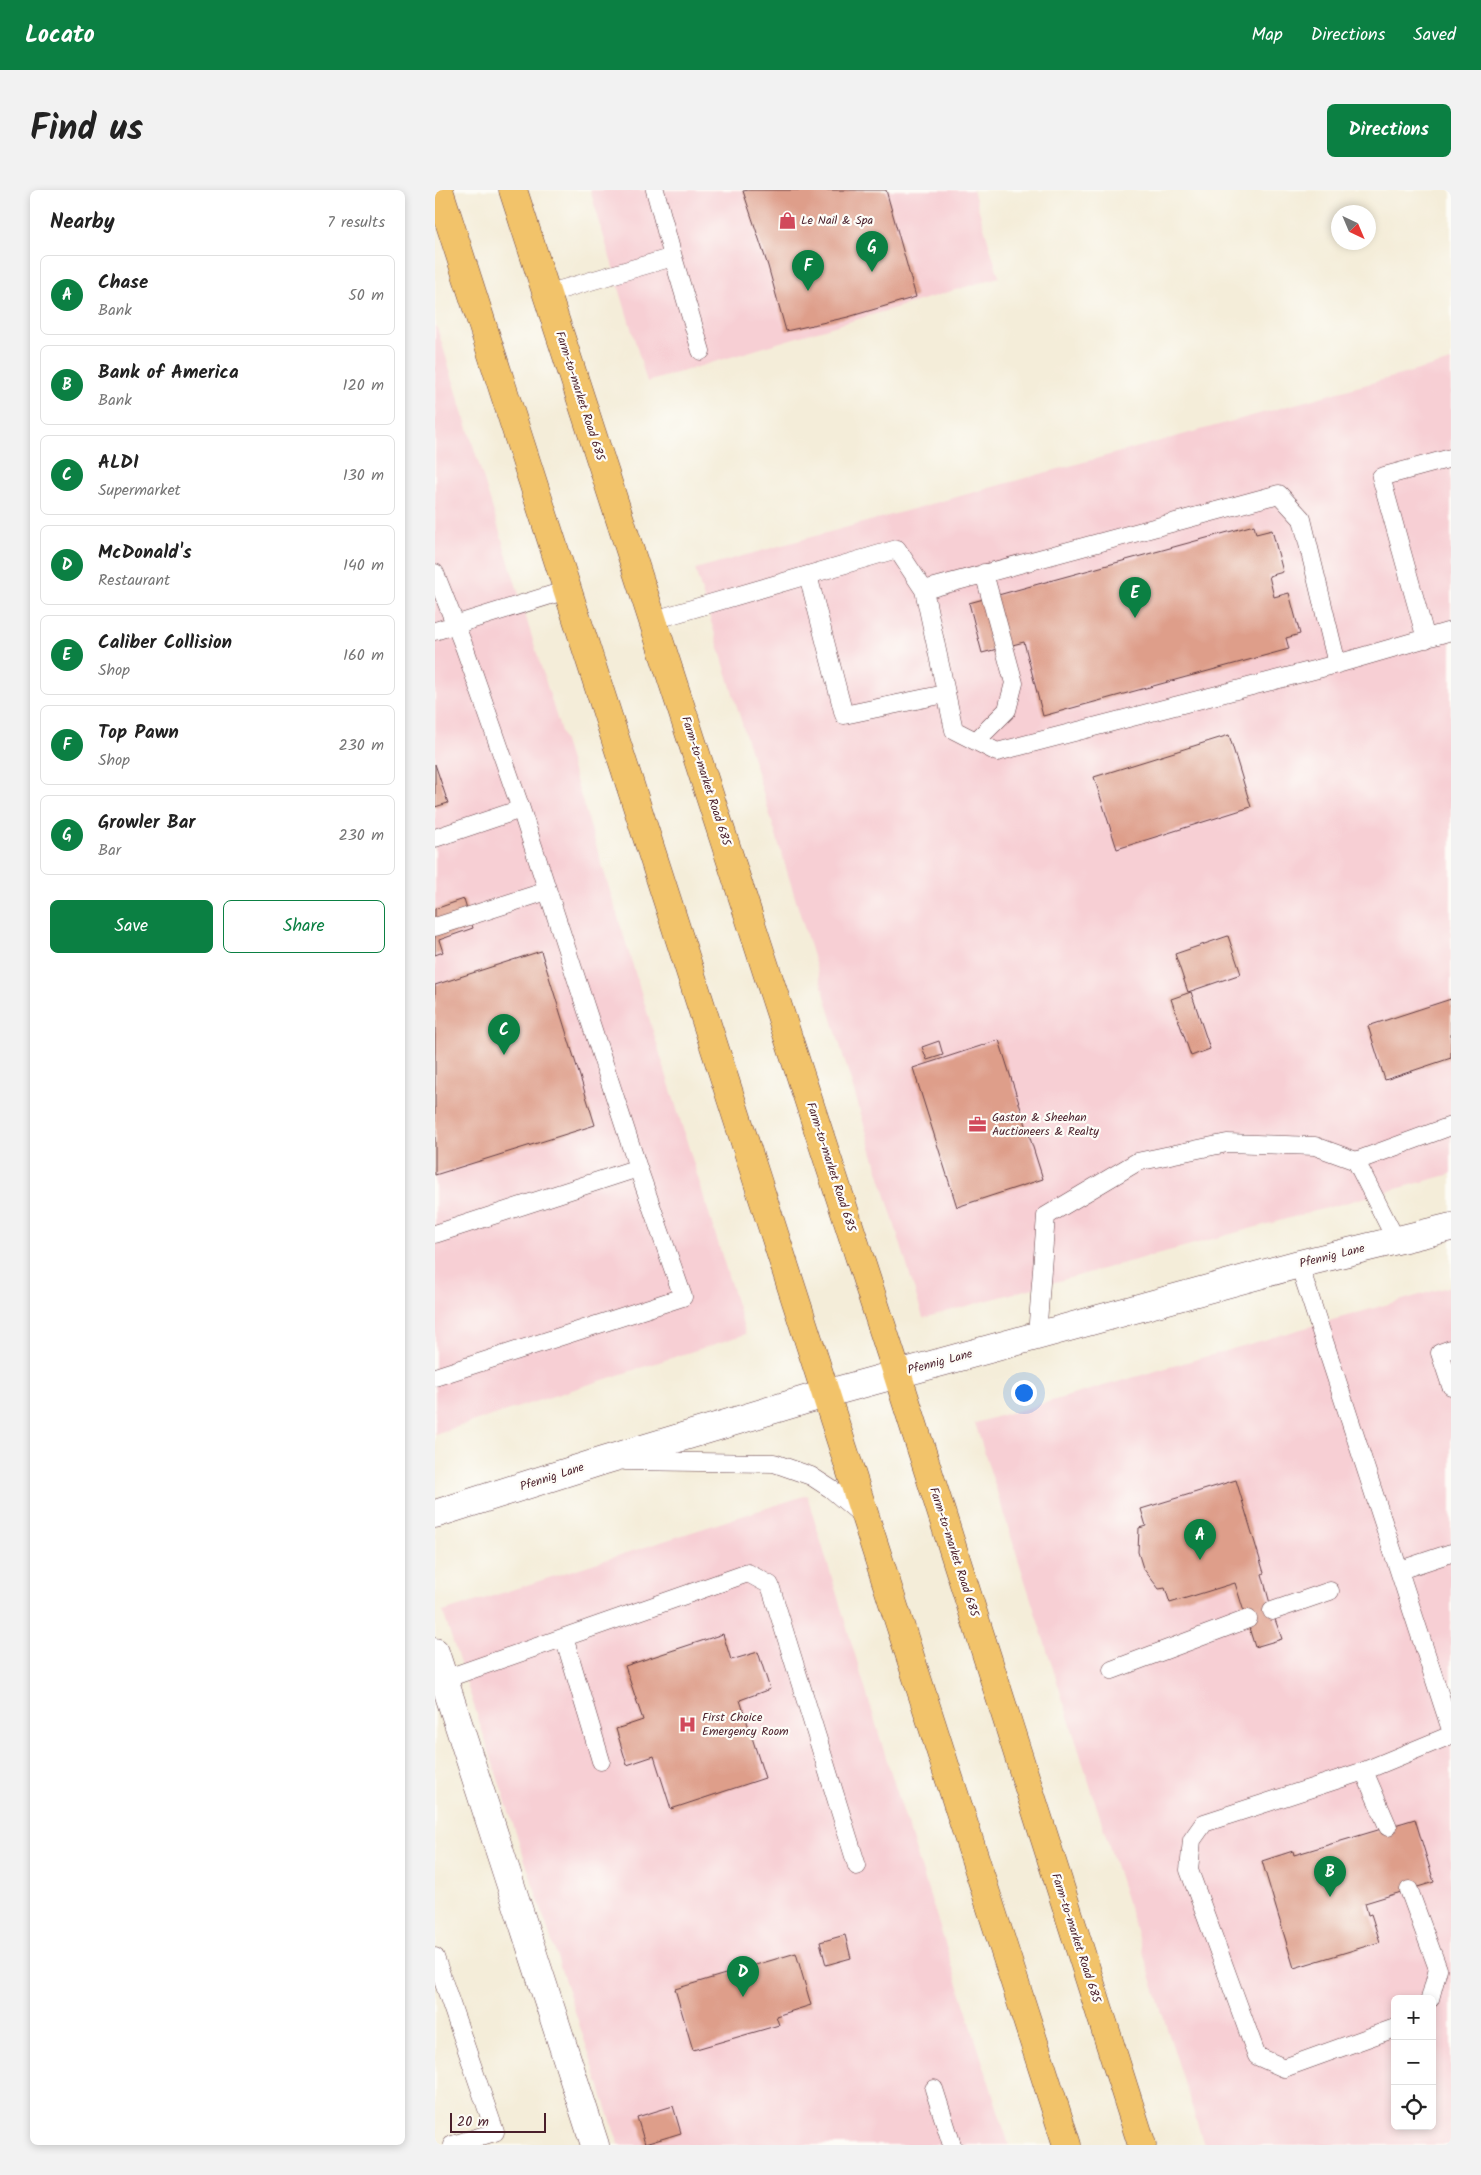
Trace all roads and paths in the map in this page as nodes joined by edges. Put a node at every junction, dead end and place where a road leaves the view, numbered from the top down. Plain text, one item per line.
1 (439, 190) edge
2 (513, 190) edge
3 (655, 190) edge
4 (673, 257) junction
5 (546, 294) junction
6 (701, 351) dead end
7 (1451, 458) edge
8 (435, 573) edge
9 (983, 574) junction
10 (807, 575) junction
11 (567, 590) junction
12 (924, 590) junction
13 (654, 620) junction
14 (456, 624) junction
15 (435, 631) edge
16 (1451, 631) edge
17 (1426, 638) junction
18 (1337, 664) junction
19 (945, 694) junction
20 (976, 741) junction
21 (521, 809) junction
22 (435, 838) edge
23 (547, 891) junction
24 (435, 926) edge
25 (1451, 1126) edge
26 (1356, 1161) junction
27 (638, 1168) junction
28 (1451, 1227) edge
29 (435, 1234) edge
30 (1396, 1240) junction
31 (1299, 1264) junction
32 (1037, 1336) junction
33 (1451, 1349) edge
34 (897, 1373) junction
35 (435, 1377) edge
36 (1451, 1386) edge
37 (825, 1394) junction
38 (602, 1461) junction
39 (435, 1514) edge
40 (865, 1518) junction
41 (1451, 1553) edge
42 (1400, 1570) junction
43 (1330, 1591) dead end
44 (1272, 1612) dead end
45 (1248, 1620) dead end
46 (564, 1636) junction
47 (435, 1652) edge
48 (1112, 1670) dead end
49 (439, 1680) edge
50 (1451, 1730) edge
51 (1451, 1735) edge
52 (601, 1761) dead end
53 (1364, 1771) junction
54 (1388, 1828) dead end
55 (857, 1866) dead end
56 (1409, 1890) dead end
57 (435, 1957) edge
58 (1431, 1995) edge
59 (1391, 2029) edge
60 (934, 2089) dead end
61 (452, 2145) edge
62 (595, 2145) edge
63 (952, 2145) edge
64 (1067, 2145) edge
65 (1142, 2145) edge

1 - 11 main road
2 - 5 main road, Farm-to-market Road 685
3 - 4 lane
4 - 5 lane
4 - 6 lane
5 - 13 main road, Farm-to-market Road 685
7 - 17 lane
8 - 14 lane
9 - 12 lane
9 - 18 lane
9 - 20 lane
10 - 12 lane
10 - 13 lane
10 - 19 lane
11 - 14 lane
11 - 37 main road
12 - 19 lane
13 - 34 main road, Farm-to-market Road 685
14 - 15 lane
14 - 21 lane
16 - 17 lane
17 - 18 lane
18 - 20 lane
19 - 20 lane
21 - 22 lane
21 - 23 lane
23 - 24 lane
23 - 27 lane
25 - 26 lane
26 - 30 lane
26 - 32 lane
27 - 29 lane
27 - 35 lane
28 - 30 street, Pfennig Lane
30 - 31 street, Pfennig Lane
31 - 32 street, Pfennig Lane
31 - 42 lane
32 - 34 street, Pfennig Lane
33 - 36 lane
34 - 37 street, Pfennig Lane
34 - 65 main road, Farm-to-market Road 685
37 - 38 street, Pfennig Lane
37 - 40 main road
38 - 39 street, Pfennig Lane
38 - 40 lane
40 - 64 main road
41 - 42 lane
42 - 50 lane
43 - 44 lane
45 - 48 lane
46 - 49 lane
46 - 52 lane
46 - 55 lane
47 - 49 street
49 - 62 street
51 - 53 lane
53 - 54 lane
53 - 59 lane
56 - 58 lane
57 - 61 lane
60 - 63 lane

